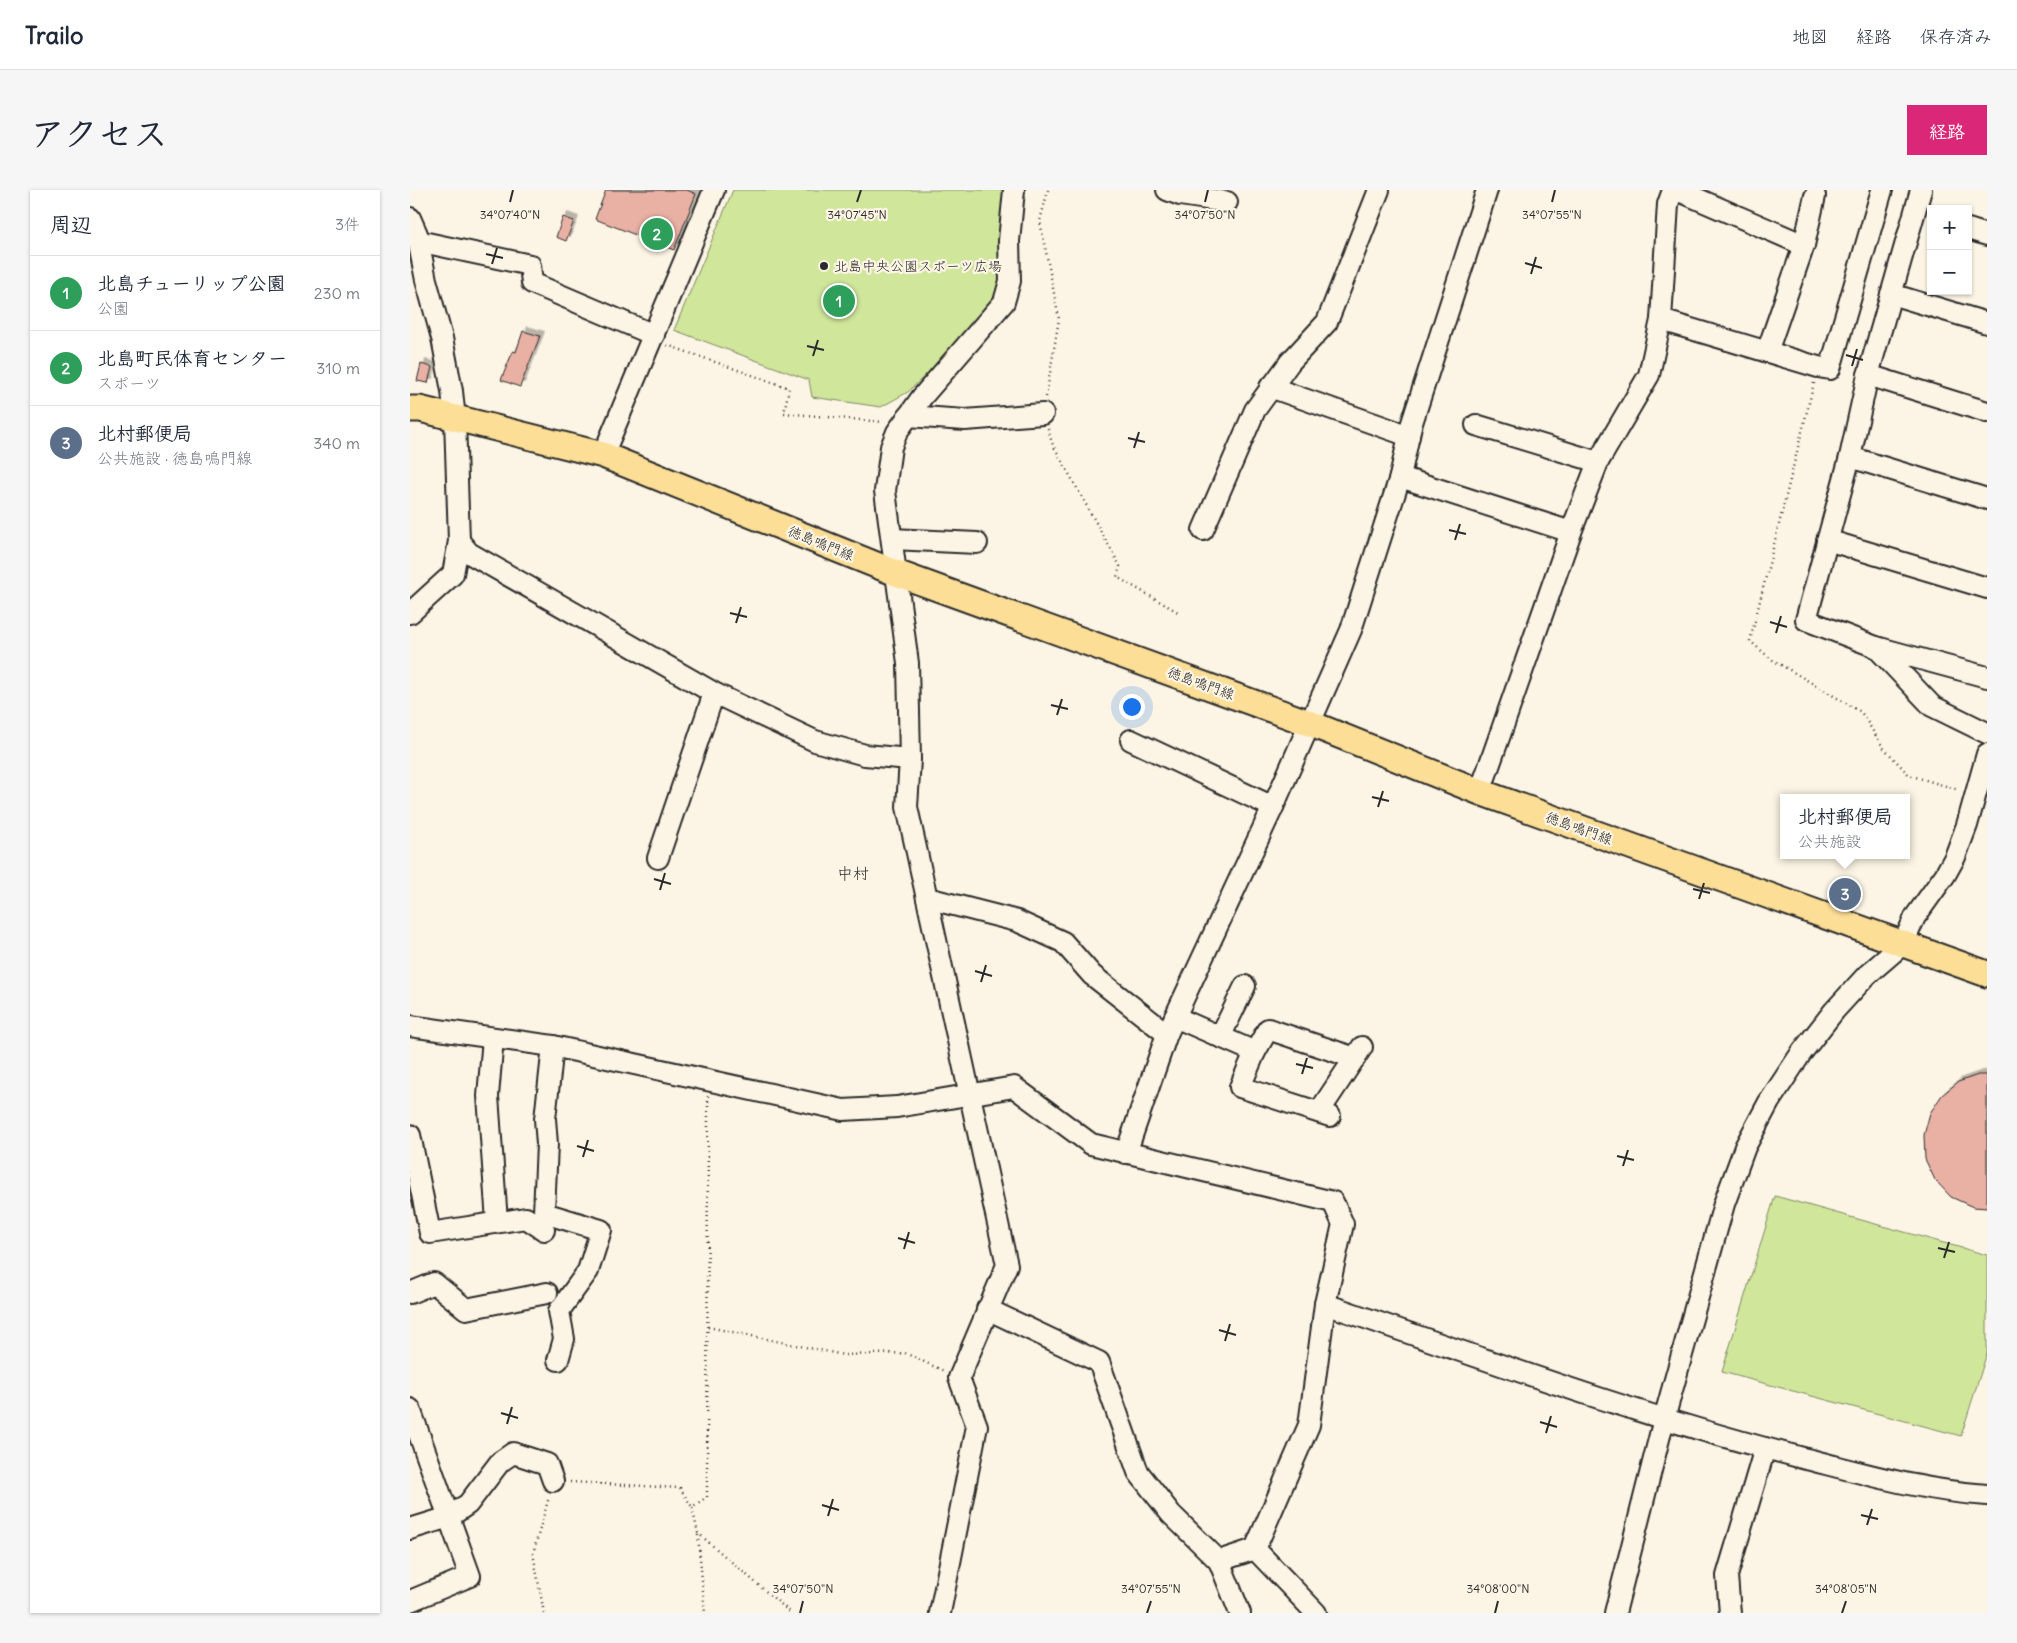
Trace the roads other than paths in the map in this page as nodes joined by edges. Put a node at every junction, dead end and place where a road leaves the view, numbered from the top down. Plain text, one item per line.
1 (714, 190) edge
2 (1014, 190) edge
3 (1167, 190) edge
4 (1379, 190) edge
5 (1486, 190) edge
6 (1673, 190) edge
7 (1677, 190) edge
8 (1882, 190) edge
9 (1921, 190) edge
10 (1815, 196) dead end
11 (1227, 202) dead end
12 (1923, 215) edge
13 (1972, 230) edge
14 (414, 232) edge
15 (1987, 235) edge
16 (1804, 245) junction
17 (1891, 294) junction
18 (1661, 320) junction
19 (1987, 323) edge
20 (653, 337) junction
21 (1767, 352) junction
22 (1868, 375) junction
23 (1270, 387) junction
24 (410, 408) edge
25 (1987, 412) edge
26 (1043, 414) road end
27 (455, 419) junction
28 (905, 420) junction
29 (1476, 425) dead end
30 (1409, 436) junction
31 (604, 455) junction
32 (1850, 457) junction
33 (1598, 462) junction
34 (1400, 477) junction
35 (1987, 499) edge
36 (1202, 530) dead end
37 (1571, 532) junction
38 (892, 539) junction
39 (1827, 540) junction
40 (459, 541) junction
41 (977, 543) dead end
42 (896, 573) junction
43 (1987, 588) edge
44 (410, 613) edge
45 (1876, 647) junction
46 (1987, 677) edge
47 (714, 693) junction
48 (1309, 723) junction
49 (1987, 733) edge
50 (1131, 740) dead end
51 (1987, 754) edge
52 (910, 759) junction
53 (1480, 792) junction
54 (1273, 806) junction
55 (658, 858) dead end
56 (927, 898) junction
57 (1903, 944) junction
58 (1987, 974) edge
59 (1245, 986) dead end
60 (410, 1026) edge
61 (1171, 1026) junction
62 (1220, 1037) junction
63 (493, 1038) junction
64 (553, 1046) junction
65 (1255, 1052) junction
66 (970, 1095) junction
67 (410, 1136) edge
68 (1126, 1153) junction
69 (497, 1222) junction
70 (544, 1230) dead end
71 (410, 1293) edge
72 (547, 1293) dead end
73 (1325, 1304) junction
74 (988, 1309) junction
75 (558, 1360) dead end
76 (410, 1409) edge
77 (1664, 1419) junction
78 (1765, 1448) junction
79 (553, 1481) road end
80 (1987, 1495) edge
81 (449, 1517) junction
82 (410, 1529) edge
83 (1255, 1549) junction
84 (1219, 1561) junction
85 (410, 1601) edge
86 (940, 1613) edge
87 (1240, 1613) edge
88 (1316, 1613) edge
89 (1615, 1613) edge
90 (1730, 1613) edge

1 - 20 street
2 - 28 street
3 - 11 street
4 - 23 street
5 - 30 street
6 - 18 street
7 - 16 street
8 - 21 street
9 - 12 street
10 - 16 street
12 - 17 street
13 - 15 street
14 - 20 street
14 - 27 street
16 - 21 street
17 - 19 street
17 - 22 street
18 - 21 street
18 - 33 street
20 - 31 street
22 - 25 street
22 - 32 street
23 - 30 street
23 - 36 street
24 - 27 main road, 徳島鳴門線
26 - 28 street
27 - 31 main road, 徳島鳴門線
27 - 40 street
28 - 38 street
29 - 33 street
30 - 34 street
31 - 42 main road, 徳島鳴門線
32 - 35 street
32 - 39 street
33 - 37 street
34 - 37 street
34 - 48 street
37 - 53 street
38 - 41 street
38 - 42 street
39 - 43 street
39 - 45 street
40 - 44 street
40 - 47 street
42 - 48 main road, 徳島鳴門線
42 - 52 street
45 - 46 street
45 - 49 street
47 - 52 street
47 - 55 street
48 - 53 main road, 徳島鳴門線
48 - 54 street
50 - 54 street
51 - 57 street
52 - 56 street
53 - 57 main road, 徳島鳴門線
54 - 61 street
56 - 61 street
56 - 66 street
57 - 58 main road, 徳島鳴門線
57 - 77 street
59 - 62 street
60 - 63 street
61 - 62 street
61 - 68 street
62 - 65 street
63 - 64 street
63 - 69 street
64 - 66 street
64 - 75 street
65 - 65 street
66 - 68 street
66 - 74 street
67 - 69 street
68 - 73 street
69 - 70 street
71 - 72 street
73 - 77 street
73 - 83 street
74 - 84 street
74 - 86 street
76 - 81 street
77 - 78 street
77 - 89 street
78 - 80 street
78 - 90 street
79 - 81 street
81 - 82 street
81 - 85 street
83 - 84 street
83 - 88 street
84 - 87 street

